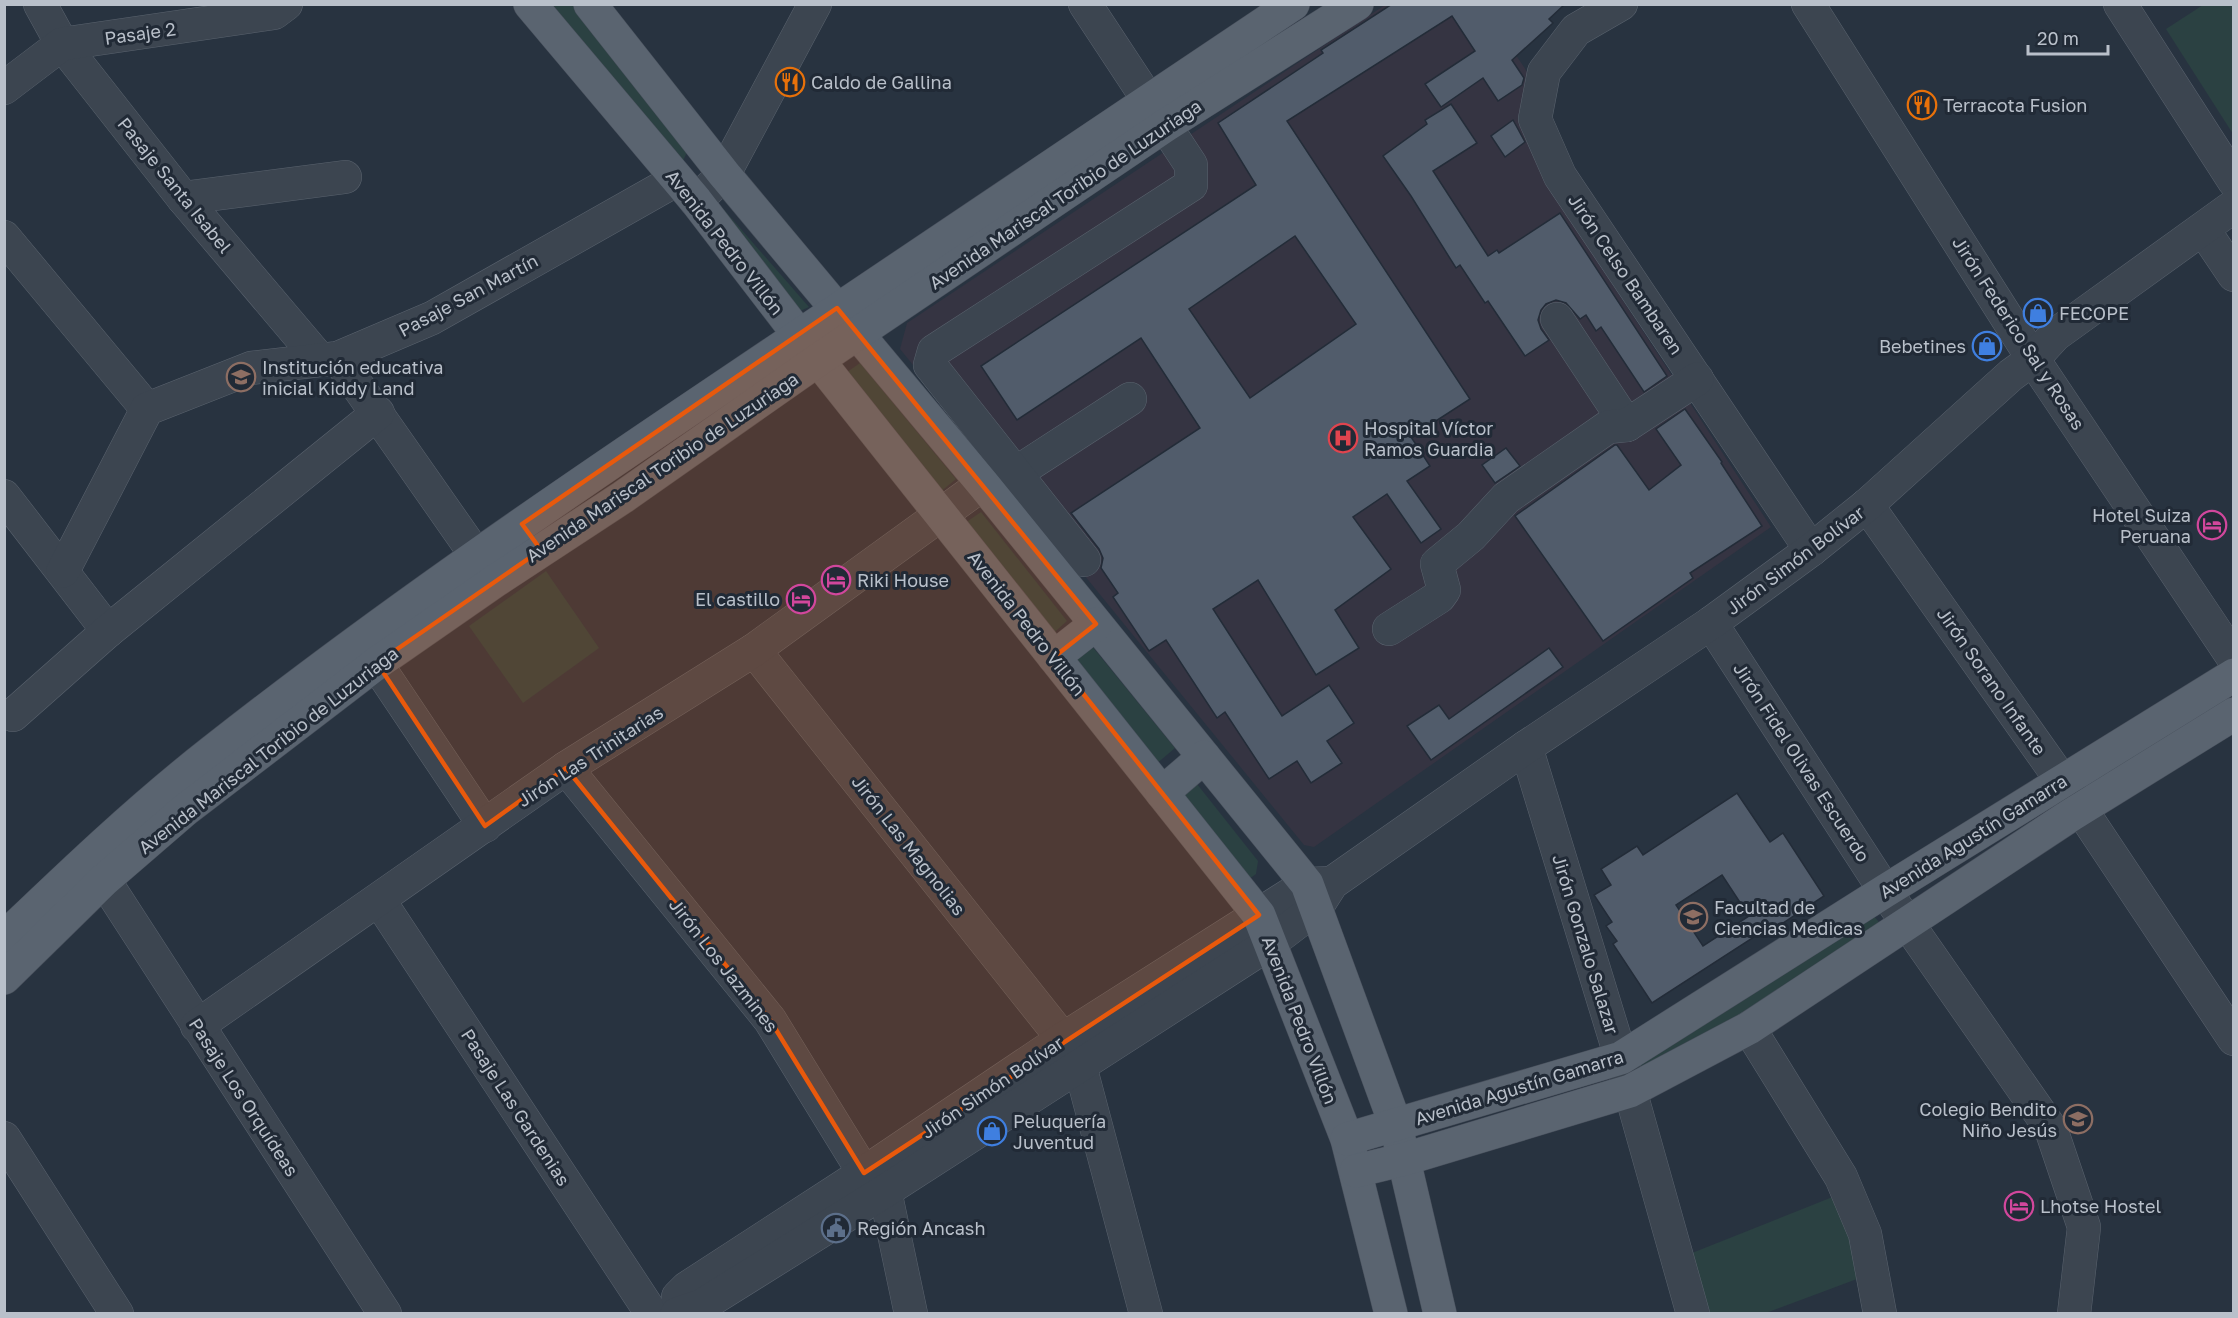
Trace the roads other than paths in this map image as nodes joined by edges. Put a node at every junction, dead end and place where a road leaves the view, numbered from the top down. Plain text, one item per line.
1 (40, 4) edge
2 (530, 4) edge
3 (590, 4) edge
4 (1085, 4) edge
5 (1293, 4) edge
6 (1357, 4) edge
7 (1621, 4) edge
8 (1809, 4) edge
9 (2120, 4) edge
10 (810, 6) edge
11 (276, 7) edge
12 (62, 44) junction
13 (4, 88) edge
14 (1158, 113) junction
15 (724, 174) junction
16 (345, 177) dead end
17 (2234, 181) edge
18 (686, 191) junction
19 (183, 198) junction
20 (2234, 206) edge
21 (2203, 229) junction
22 (5, 238) edge
23 (2234, 275) edge
24 (837, 308) junction
25 (1557, 319) dead end
26 (858, 333) junction
27 (808, 348) junction
28 (329, 359) junction
29 (2033, 359) junction
30 (1697, 379) junction
31 (1130, 399) dead end
32 (147, 409) junction
33 (378, 413) junction
34 (1627, 425) junction
35 (602, 469) junction
36 (1016, 473) junction
37 (983, 484) junction
38 (4, 496) edge
39 (623, 497) junction
40 (1867, 505) junction
41 (941, 515) junction
42 (522, 524) junction
43 (541, 550) junction
44 (1811, 550) junction
45 (1084, 560) dead end
46 (486, 569) junction
47 (63, 571) junction
48 (1711, 623) junction
49 (1096, 624) junction
50 (1389, 629) dead end
51 (108, 631) junction
52 (754, 650) junction
53 (369, 651) junction
54 (1054, 657) junction
55 (2234, 659) edge
56 (2234, 675) edge
57 (2234, 714) edge
58 (13, 715) dead end
59 (1526, 747) junction
60 (1204, 757) junction
61 (567, 768) junction
62 (2062, 781) junction
63 (1162, 793) junction
64 (2081, 809) junction
65 (485, 826) junction
66 (104, 880) junction
67 (1885, 891) junction
68 (1318, 892) junction
69 (379, 900) junction
70 (1907, 922) junction
71 (1264, 929) junction
72 (4, 938) edge
73 (4, 978) edge
74 (197, 1026) junction
75 (1749, 1028) junction
76 (1063, 1039) junction
77 (2234, 1039) edge
78 (1621, 1058) junction
79 (1080, 1066) junction
80 (1630, 1091) junction
81 (1396, 1126) junction
82 (4, 1138) edge
83 (1347, 1139) junction
84 (1405, 1159) junction
85 (1356, 1171) junction
86 (874, 1182) junction
87 (117, 1314) edge
88 (385, 1314) edge
89 (652, 1314) edge
90 (663, 1314) edge
91 (677, 1314) edge
92 (911, 1314) edge
93 (1146, 1314) edge
94 (1391, 1314) edge
95 (1440, 1314) edge
96 (1693, 1314) edge
97 (1880, 1314) edge
98 (2074, 1314) edge

1 - 12 street, Pasaje Santa Isabel
2 - 18 main road, Avenida Pedro Villón
3 - 15 main road
4 - 14 street
5 - 14 main road, Avenida Mariscal Toribio de Luzuriaga
6 - 14 main road, Avenida Mariscal Toribio de Luzuriaga
7 - 30 street, Jirón Celso Bambaren
8 - 29 street, Jirón Federico Sal y Rosas
9 - 17 street
10 - 15 street, Pasaje San Martín
11 - 12 street, Pasaje 2
12 - 13 street, Pasaje 2
12 - 19 street, Pasaje Santa Isabel
14 - 24 main road, Avenida Mariscal Toribio de Luzuriaga
14 - 26 main road, Avenida Mariscal Toribio de Luzuriaga
14 - 36 street
15 - 18 street, Pasaje San Martín
15 - 24 main road
16 - 19 street
18 - 27 main road, Avenida Pedro Villón
18 - 28 street, Pasaje San Martín
19 - 28 street, Pasaje Santa Isabel
20 - 21 street, Jirón Simón Bolívar
21 - 23 street
21 - 29 street, Jirón Simón Bolívar
22 - 32 street
24 - 26 main road
24 - 27 main road, Avenida Mariscal Toribio de Luzuriaga
25 - 34 street
26 - 27 main road, Avenida Mariscal Toribio de Luzuriaga
26 - 37 main road
27 - 35 main road, Avenida Mariscal Toribio de Luzuriaga
27 - 39 main road, Avenida Mariscal Toribio de Luzuriaga
27 - 41 main road, Avenida Pedro Villón
28 - 32 street, Pasaje San Martín
28 - 33 street, Pasaje Santa Isabel
29 - 40 street, Jirón Simón Bolívar
29 - 55 street, Jirón Federico Sal y Rosas
30 - 34 street
30 - 44 street, Jirón Celso Bambaren
31 - 36 street
32 - 47 street
33 - 46 street, Pasaje Santa Isabel
33 - 51 street
34 - 50 street
35 - 39 main road
35 - 42 main road, Avenida Mariscal Toribio de Luzuriaga
36 - 45 street
37 - 41 street, Jirón Las Trinitarias
37 - 49 main road
38 - 47 street
39 - 43 main road, Avenida Mariscal Toribio de Luzuriaga
40 - 44 street, Jirón Simón Bolívar
40 - 62 street, Jirón Sorano Infante
41 - 52 street, Jirón Las Trinitarias
41 - 54 main road, Avenida Pedro Villón
42 - 43 main road
42 - 46 main road, Avenida Mariscal Toribio de Luzuriaga
43 - 46 main road, Avenida Mariscal Toribio de Luzuriaga
44 - 48 street, Jirón Simón Bolívar
46 - 53 main road, Avenida Mariscal Toribio de Luzuriaga
47 - 51 street
48 - 59 street, Jirón Simón Bolívar
48 - 67 street, Jirón Fidel Olivas Escuerdo
49 - 54 main road
49 - 60 main road
51 - 58 street
52 - 61 street, Jirón Las Trinitarias
52 - 76 street, Jirón Las Magnolias
53 - 65 street
53 - 66 main road, Avenida Mariscal Toribio de Luzuriaga
53 - 72 main road, Avenida Mariscal Toribio de Luzuriaga
54 - 63 main road, Avenida Pedro Villón
56 - 62 main road, Avenida Agustín Gamarra
57 - 64 main road, Avenida Agustín Gamarra
59 - 68 street, Jirón Simón Bolívar
59 - 78 street, Jirón Gonzalo Salazar
60 - 63 main road
60 - 68 main road
61 - 65 street, Jirón Las Trinitarias
61 - 86 street, Jirón Los Jazmines
62 - 64 street, Jirón Sorano Infante
62 - 67 main road, Avenida Agustín Gamarra
63 - 71 main road, Avenida Pedro Villón
64 - 70 main road, Avenida Agustín Gamarra
64 - 77 street, Jirón Sorano Infante
65 - 69 street, Jirón Las Trinitarias
66 - 73 main road, Avenida Mariscal Toribio de Luzuriaga
66 - 74 street, Pasaje Los Orquídeas
67 - 70 street, Jirón Fidel Olivas Escuerdo
67 - 78 main road, Avenida Agustín Gamarra
68 - 71 street, Jirón Simón Bolívar
68 - 81 main road
69 - 74 street, Jirón Las Trinitarias
69 - 89 street, Pasaje Las Gardenias
70 - 75 main road, Avenida Agustín Gamarra
70 - 98 street, Jirón Fidel Olivas Escuerdo
71 - 76 street, Jirón Simón Bolívar
71 - 79 street, Jirón Simón Bolívar
71 - 83 main road, Avenida Pedro Villón
74 - 88 street, Pasaje Los Orquídeas
75 - 80 main road, Avenida Agustín Gamarra
75 - 97 street
76 - 86 street, Jirón Simón Bolívar
78 - 80 street, Jirón Gonzalo Salazar
78 - 81 main road, Avenida Agustín Gamarra
79 - 86 street, Jirón Simón Bolívar
79 - 93 street
80 - 84 main road, Avenida Agustín Gamarra
80 - 96 street, Jirón Gonzalo Salazar
81 - 83 main road, Avenida Agustín Gamarra
81 - 84 main road
82 - 87 street
83 - 85 main road, Avenida Pedro Villón
84 - 85 main road, Avenida Agustín Gamarra
84 - 95 main road
85 - 94 main road, Avenida Pedro Villón
86 - 90 street, Jirón Simón Bolívar
86 - 91 street, Jirón Simón Bolívar
86 - 92 street, Jirón Los Jazmines

